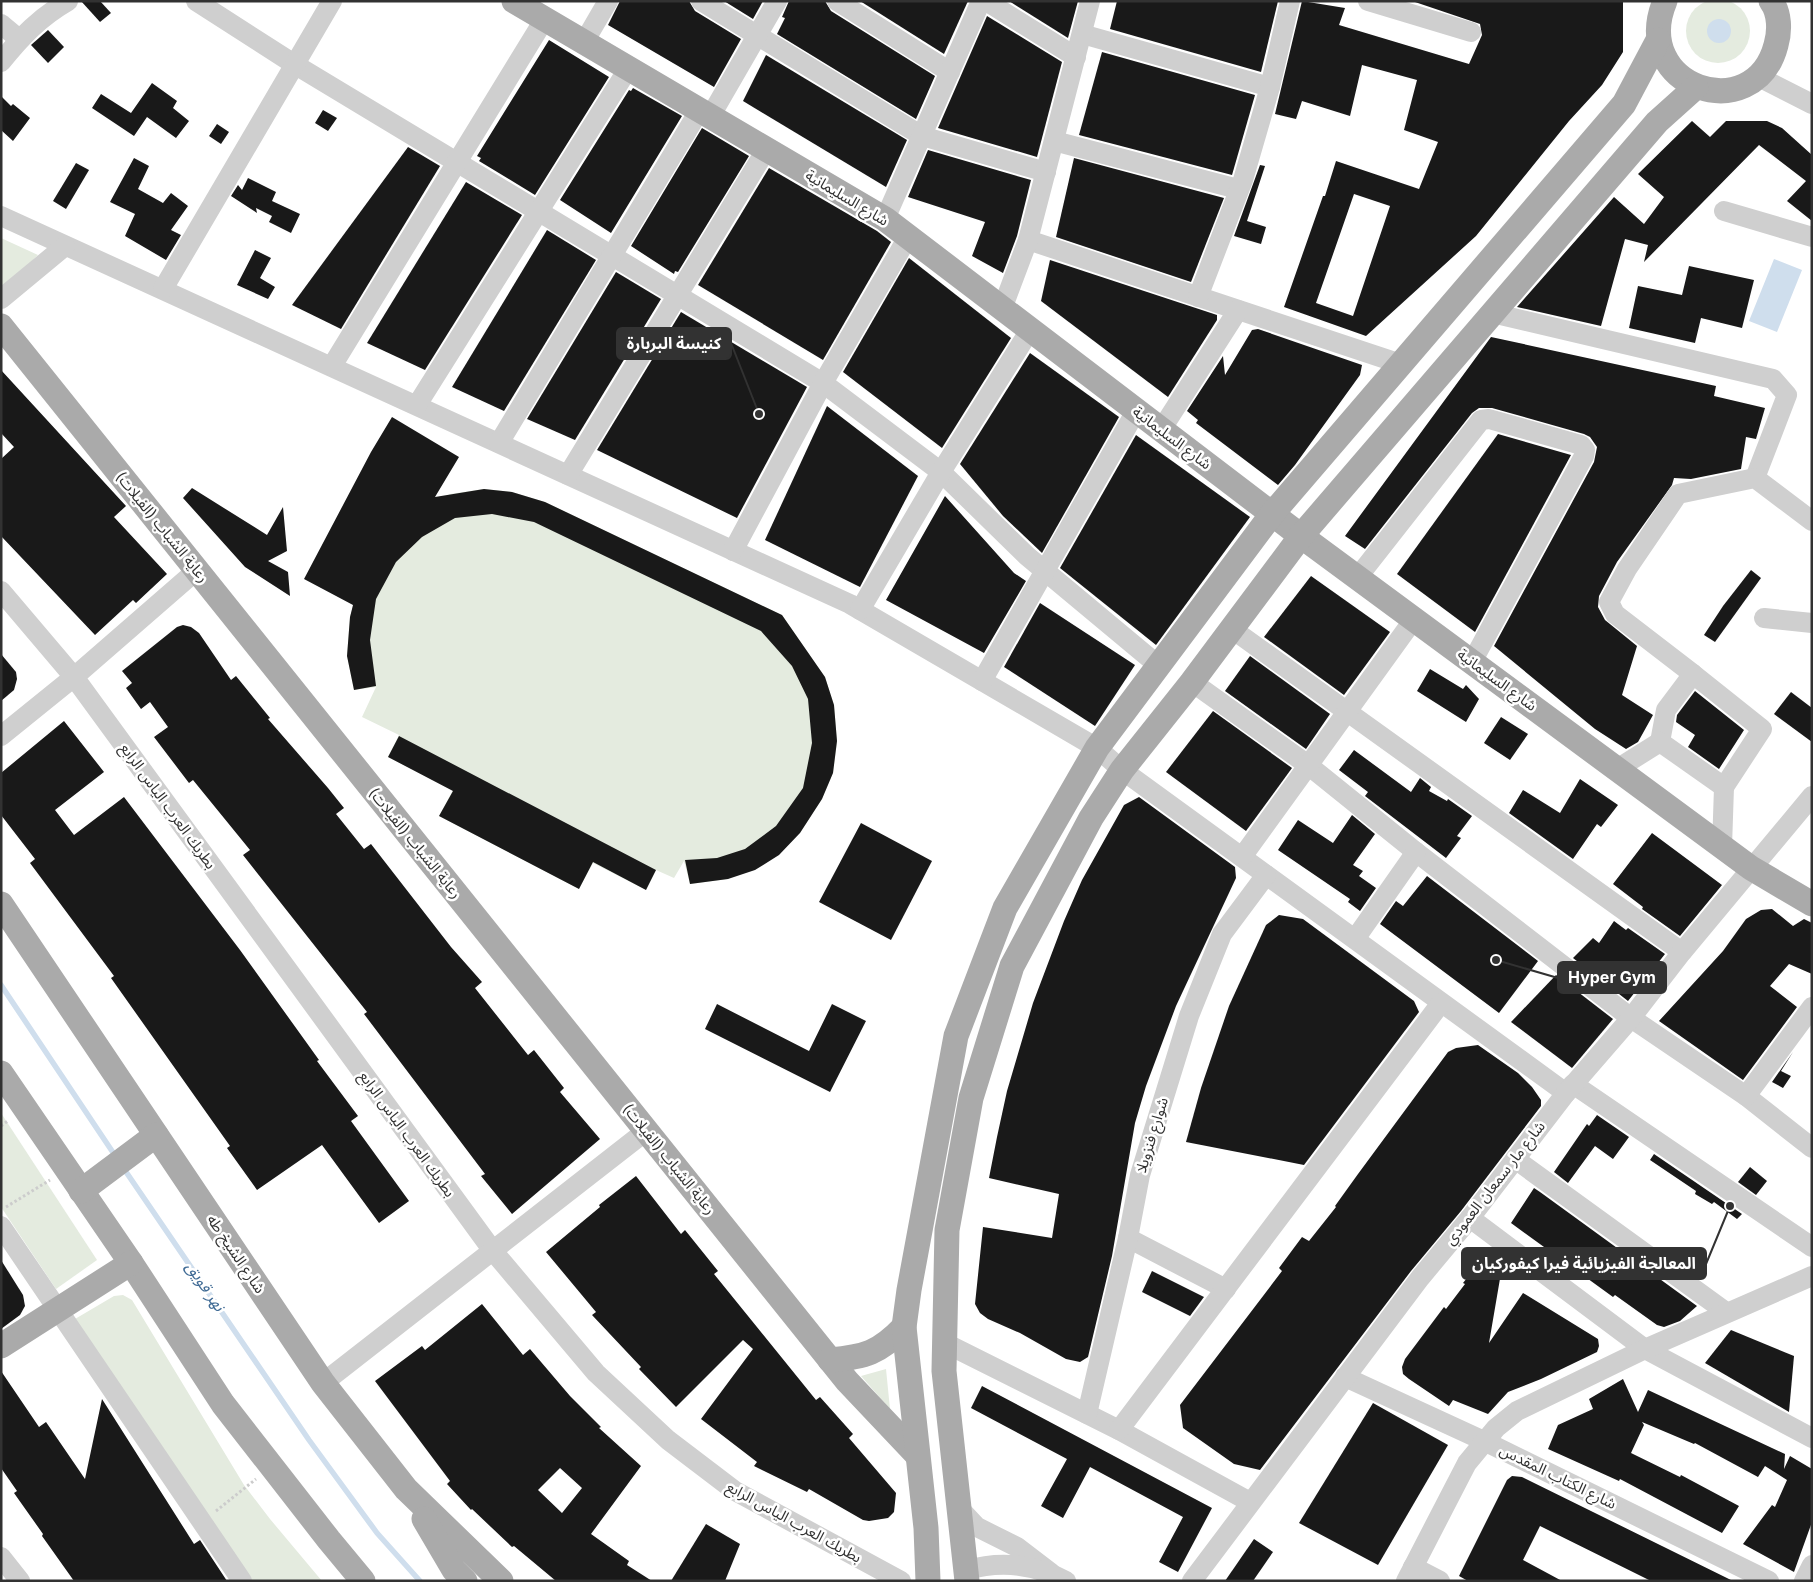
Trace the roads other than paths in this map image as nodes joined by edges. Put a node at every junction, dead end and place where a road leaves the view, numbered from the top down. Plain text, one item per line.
1 (68, 1) edge
2 (196, 1) edge
3 (332, 1) edge
4 (514, 1) edge
5 (608, 1) edge
6 (701, 1) edge
7 (777, 1) edge
8 (837, 1) edge
9 (981, 1) edge
10 (986, 1) edge
11 (1090, 1) edge
12 (1290, 1) edge
13 (1368, 1) edge
14 (1665, 1) edge
15 (1774, 2) edge
16 (1429, 10) edge
17 (544, 20) junction
18 (1, 24) edge
19 (1471, 32) dead end
20 (1082, 34) junction
21 (758, 35) junction
22 (19, 39) junction
23 (1658, 40) junction
24 (583, 44) junction
25 (1076, 57) junction
26 (1, 62) edge
27 (294, 64) junction
28 (628, 69) junction
29 (950, 72) junction
30 (1761, 72) junction
31 (1270, 87) junction
32 (1696, 87) junction
33 (1812, 88) edge
34 (1812, 104) edge
35 (704, 114) junction
36 (922, 136) junction
37 (1054, 141) junction
38 (766, 150) junction
39 (457, 162) junction
40 (1046, 172) junction
41 (1238, 188) junction
42 (538, 211) junction
43 (1724, 211) dead end
44 (1, 216) edge
45 (885, 219) junction
46 (908, 237) junction
47 (1812, 237) edge
48 (1028, 240) junction
49 (65, 246) junction
50 (612, 256) junction
51 (163, 288) junction
52 (678, 296) junction
53 (1198, 297) junction
54 (1, 300) edge
55 (1002, 309) junction
56 (1238, 310) junction
57 (1492, 313) junction
58 (1, 326) edge
59 (1030, 330) junction
60 (1401, 364) junction
61 (332, 366) junction
62 (823, 383) junction
63 (417, 405) junction
64 (1136, 411) junction
65 (1161, 430) junction
66 (499, 443) junction
67 (941, 472) junction
68 (568, 475) junction
69 (1755, 478) junction
70 (1272, 514) junction
71 (1812, 522) edge
72 (1300, 536) junction
73 (733, 551) junction
74 (196, 570) junction
75 (1043, 570) junction
76 (1357, 578) junction
77 (1, 591) edge
78 (860, 610) junction
79 (1764, 618) dead end
80 (1414, 619) junction
81 (1812, 623) edge
82 (1232, 629) junction
83 (1472, 662) junction
84 (1159, 666) junction
85 (1693, 674) junction
86 (74, 677) junction
87 (982, 681) junction
88 (1192, 682) junction
89 (1347, 712) junction
90 (1, 736) edge
91 (1660, 742) junction
92 (1097, 748) junction
93 (1308, 765) junction
94 (1617, 769) junction
95 (1122, 770) junction
96 (1724, 787) junction
97 (1812, 796) edge
98 (1722, 846) junction
99 (1416, 852) junction
100 (1242, 857) junction
101 (1751, 868) junction
102 (1266, 874) junction
103 (1, 904) edge
104 (1812, 904) edge
105 (1355, 939) junction
106 (1682, 952) junction
107 (1441, 1003) junction
108 (1812, 1007) edge
109 (1631, 1018) junction
110 (1, 1073) edge
111 (1569, 1089) junction
112 (1746, 1096) junction
113 (646, 1131) junction
114 (156, 1135) junction
115 (1812, 1148) edge
116 (1516, 1159) junction
117 (80, 1191) junction
118 (1470, 1218) junction
119 (1, 1226) edge
120 (1128, 1238) junction
121 (1812, 1247) edge
122 (493, 1252) junction
123 (132, 1263) junction
124 (1812, 1276) edge
125 (1226, 1288) junction
126 (57, 1309) junction
127 (1726, 1312) junction
128 (904, 1328) junction
129 (943, 1342) junction
130 (1, 1346) edge
131 (1645, 1349) junction
132 (830, 1360) junction
133 (1345, 1377) junction
134 (323, 1384) junction
135 (1087, 1414) junction
136 (1119, 1430) junction
137 (1812, 1438) edge
138 (1484, 1441) junction
139 (917, 1454) junction
140 (406, 1489) junction
141 (1250, 1502) junction
142 (961, 1510) junction
143 (1, 1557) edge
144 (1812, 1565) edge
145 (1410, 1574) edge
146 (967, 1575) edge
147 (1058, 1577) edge
148 (20, 1581) edge
149 (242, 1581) edge
150 (363, 1581) edge
151 (465, 1581) edge
152 (500, 1581) edge
153 (902, 1581) edge
154 (928, 1581) edge
155 (1192, 1581) edge
156 (1440, 1581) edge
157 (1769, 1581) edge
158 (1804, 1581) edge

1 - 22 street
2 - 27 street
3 - 27 street
4 - 17 main road, شارع السليمانية
5 - 24 street
6 - 21 street
7 - 21 street
8 - 29 street
9 - 29 street
10 - 25 street
11 - 20 street
12 - 31 street
13 - 16 street
14 - 23 main road
15 - 30 main road
16 - 19 street
17 - 24 main road, شارع السليمانية
17 - 39 street
18 - 22 street
20 - 25 street
20 - 31 street
21 - 35 street
21 - 36 street
22 - 26 street
23 - 32 main road
23 - 60 main road
24 - 28 main road, شارع السليمانية
25 - 37 street
27 - 39 street
27 - 51 street
28 - 35 main road, شارع السليمانية
28 - 42 street
29 - 36 street
30 - 32 main road
30 - 33 street
30 - 34 street
31 - 41 street
32 - 57 main road
35 - 38 main road, شارع السليمانية
35 - 50 street
36 - 40 street
36 - 45 street
37 - 40 street
37 - 41 street
38 - 45 main road, شارع السليمانية
38 - 52 street
39 - 42 street
39 - 61 street
40 - 48 street
41 - 53 street
42 - 50 street
42 - 63 street
43 - 47 street
44 - 49 street
45 - 46 main road, شارع السليمانية
46 - 55 main road, شارع السليمانية
46 - 62 street
48 - 53 street
48 - 55 street
49 - 51 street
49 - 54 street
50 - 52 street
50 - 66 street
51 - 61 street
52 - 62 street
52 - 68 street
53 - 56 street
55 - 59 main road, شارع السليمانية
56 - 60 street
56 - 65 street
57 - 69 street
57 - 72 main road
58 - 74 main road, رعاية الشباب (الفيلات)
59 - 64 main road, شارع السليمانية
59 - 67 street
60 - 70 main road
61 - 63 street
62 - 67 street
62 - 73 street
63 - 66 street
64 - 65 main road, شارع السليمانية
64 - 75 street
65 - 70 main road, شارع السليمانية
66 - 68 street
67 - 75 street
67 - 78 street
68 - 73 street
69 - 71 street
69 - 85 street
70 - 72 main road, شارع السليمانية
70 - 84 main road
72 - 76 main road, شارع السليمانية
72 - 82 main road
73 - 78 street
74 - 86 street
74 - 113 main road, رعاية الشباب (الفيلات)
75 - 84 street
75 - 87 street
76 - 80 main road, شارع السليمانية
76 - 83 street
77 - 86 street, بطريك العرب الياس الرابع
78 - 87 street
79 - 81 street
80 - 83 main road, شارع السليمانية
80 - 89 street
82 - 88 main road
82 - 89 street
83 - 94 main road, شارع السليمانية
84 - 92 main road
85 - 91 street
85 - 96 street
86 - 90 street
86 - 122 street, بطريك العرب الياس الرابع
87 - 92 street
88 - 93 street
88 - 95 main road
89 - 93 street
89 - 106 street
91 - 94 street
91 - 96 street
92 - 95 street
92 - 128 main road
93 - 99 street
93 - 100 street
94 - 98 main road, شارع السليمانية
95 - 100 street
95 - 129 main road
96 - 98 street
97 - 101 street, شارع مار سمعان العمودي
98 - 101 main road, شارع السليمانية
99 - 105 street
99 - 109 street
100 - 102 street
101 - 104 main road, شارع السليمانية
101 - 106 street, شارع مار سمعان العمودي
102 - 105 street
102 - 120 street, شوارع فنزويلا
103 - 114 main road, شارع الشيخ طه
105 - 107 street
106 - 109 street, شارع مار سمعان العمودي
107 - 111 street
107 - 125 street
108 - 112 street
109 - 111 street, شارع مار سمعان العمودي
109 - 112 street
110 - 117 main road
111 - 116 street, شارع مار سمعان العمودي
111 - 121 street
112 - 115 street
113 - 122 street
113 - 132 main road, رعاية الشباب (الفيلات)
114 - 117 main road
114 - 134 main road, شارع الشيخ طه
116 - 118 street, شارع مار سمعان العمودي
116 - 127 street
117 - 123 main road
118 - 131 street
118 - 133 street, شارع مار سمعان العمودي
119 - 126 street
120 - 125 street
120 - 135 street, شوارع فنزويلا
122 - 134 street
122 - 153 street, بطريك العرب الياس الرابع
123 - 126 main road
123 - 150 main road
124 - 127 street
125 - 136 street
126 - 130 main road
126 - 149 street
127 - 131 street
128 - 132 main road
128 - 139 main road
129 - 135 street
129 - 142 main road
131 - 137 street
131 - 138 street
132 - 139 main road, رعاية الشباب (الفيلات)
133 - 138 street, شارع الكتاب المقدس
133 - 141 street, شارع مار سمعان العمودي
134 - 140 main road, شارع الشيخ طه
135 - 136 street
136 - 141 street
138 - 145 street
138 - 157 street, شارع الكتاب المقدس
139 - 154 main road
140 - 151 main road
140 - 152 main road, شارع الشيخ طه
141 - 155 street, شارع مار سمعان العمودي
142 - 146 main road
142 - 147 street
143 - 148 street
144 - 158 street
145 - 156 street
146 - 147 street

